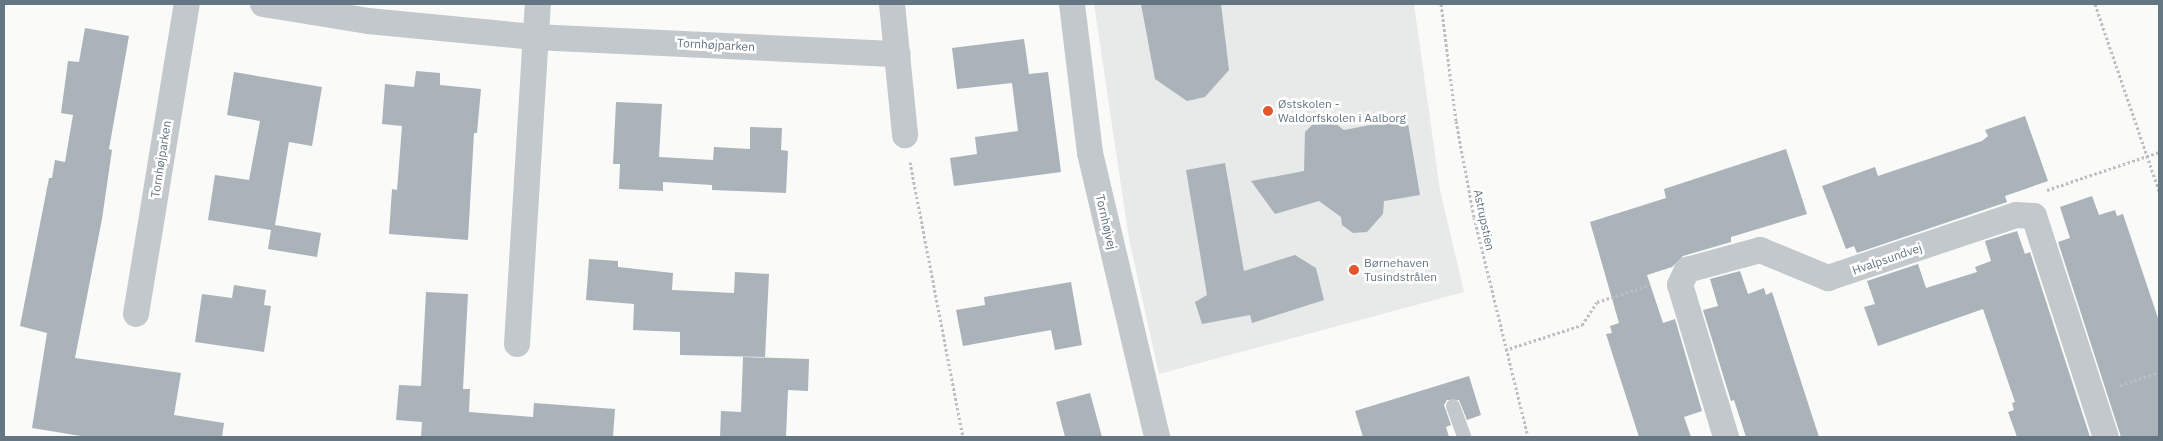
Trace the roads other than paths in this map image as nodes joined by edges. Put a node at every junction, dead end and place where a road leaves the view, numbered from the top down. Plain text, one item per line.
1 (187, 4) edge
2 (263, 4) edge
3 (538, 4) edge
4 (892, 4) edge
5 (1072, 4) edge
6 (534, 37) junction
7 (898, 54) junction
8 (905, 135) road end
9 (136, 314) dead end
10 (517, 344) dead end
11 (1453, 406) dead end
12 (1157, 437) edge
13 (1464, 437) edge
14 (1726, 437) edge
15 (2106, 437) edge

1 - 9 street, Tornhøjparken
2 - 6 street, Tornhøjparken
3 - 6 street
4 - 7 street
5 - 12 street, Tornhøjvej
6 - 7 street, Tornhøjparken
6 - 10 street
7 - 8 street
11 - 13 lane
14 - 15 street, Hvalpsundvej

